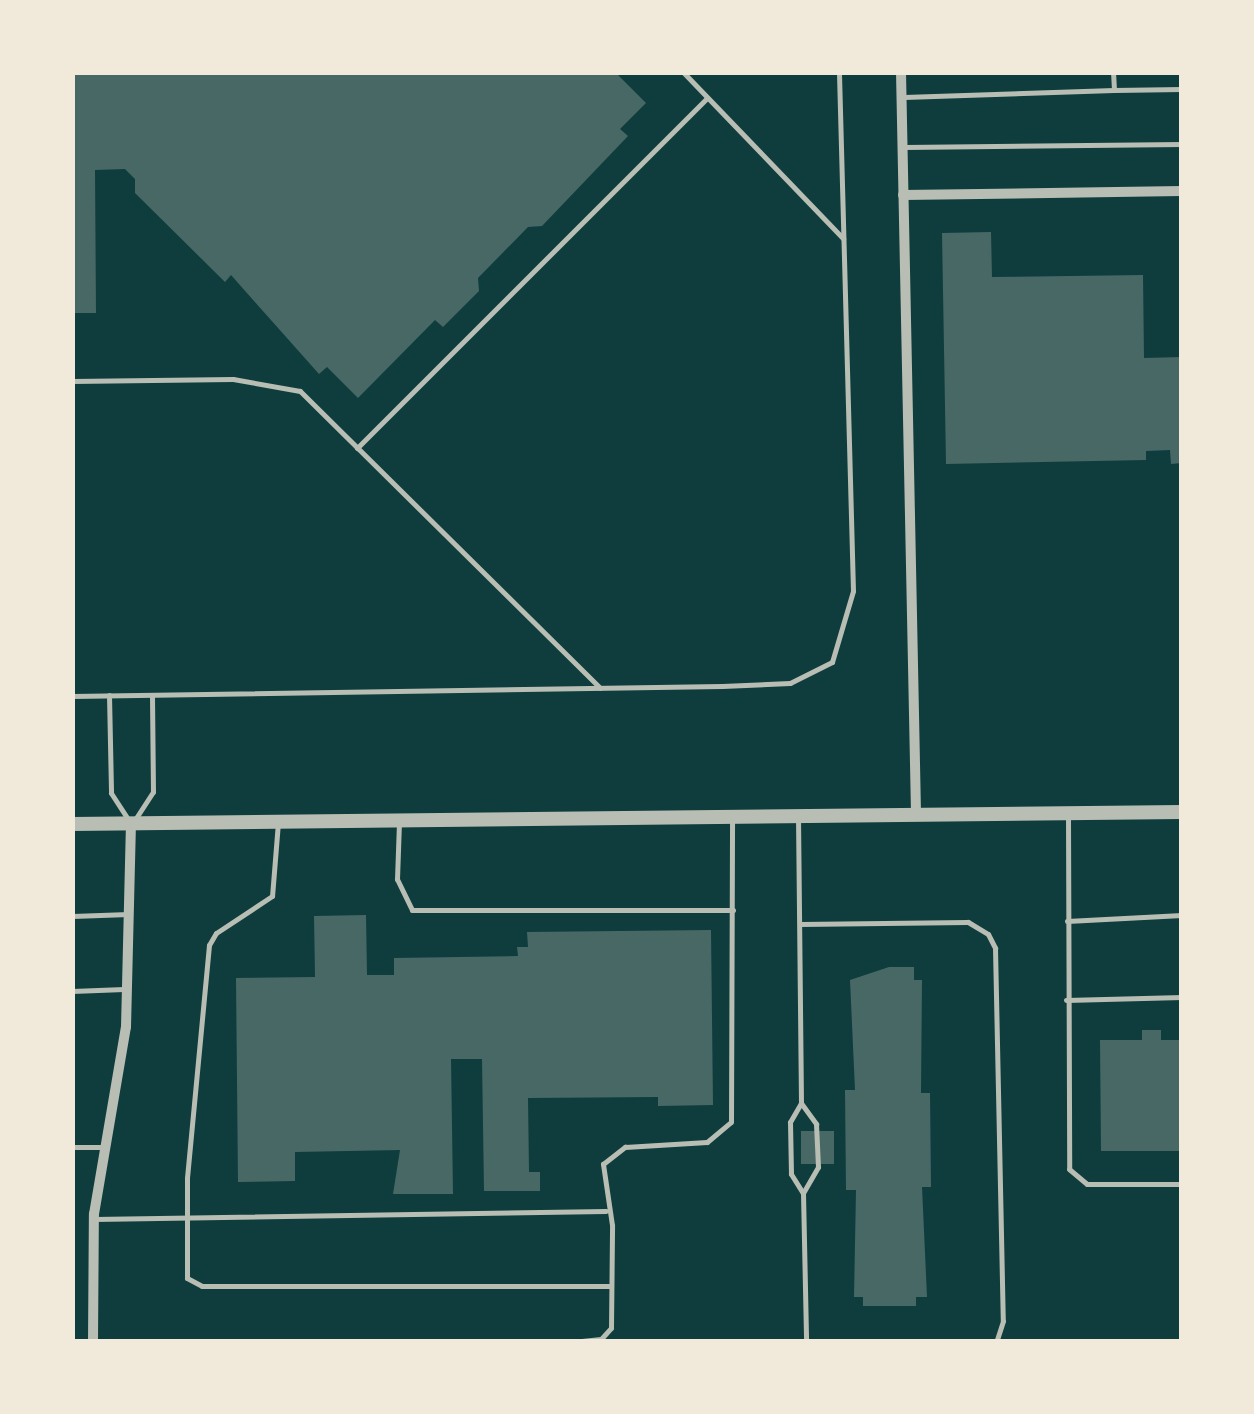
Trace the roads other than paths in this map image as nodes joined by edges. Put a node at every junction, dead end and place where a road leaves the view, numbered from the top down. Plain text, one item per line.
1 (683, 72) edge
2 (839, 72) edge
3 (901, 72) edge
4 (1113, 72) edge
5 (1182, 89) edge
6 (1114, 90) junction
7 (901, 97) junction
8 (707, 98) junction
9 (1182, 144) edge
10 (901, 147) junction
11 (1182, 191) edge
12 (903, 195) junction
13 (843, 238) junction
14 (72, 381) edge
15 (357, 448) junction
16 (600, 688) junction
17 (109, 695) junction
18 (152, 695) junction
19 (72, 696) edge
20 (1068, 811) junction
21 (916, 812) junction
22 (1182, 812) edge
23 (732, 814) junction
24 (798, 814) junction
25 (399, 819) junction
26 (278, 821) junction
27 (72, 824) edge
28 (131, 825) junction
29 (733, 910) junction
30 (131, 914) junction
31 (1182, 915) edge
32 (72, 916) edge
33 (1067, 921) junction
34 (800, 924) junction
35 (128, 989) junction
36 (72, 991) edge
37 (1182, 997) edge
38 (1066, 1000) junction
39 (800, 1103) junction
40 (72, 1147) edge
41 (106, 1147) junction
42 (1182, 1184) edge
43 (802, 1193) junction
44 (608, 1211) junction
45 (185, 1218) junction
46 (94, 1219) junction
47 (610, 1286) junction
48 (93, 1342) edge
49 (572, 1342) edge
50 (806, 1342) edge
51 (996, 1342) edge

1 - 8 lane
2 - 13 lane
3 - 7 street
4 - 6 lane
5 - 6 lane
6 - 7 lane
7 - 10 street
8 - 13 lane
8 - 15 lane
9 - 10 lane
10 - 12 street
11 - 12 street
12 - 21 street
13 - 16 lane
14 - 15 lane
15 - 16 lane
16 - 18 lane
17 - 18 lane
17 - 19 lane
17 - 28 lane
18 - 28 lane
20 - 21 street
20 - 22 street
20 - 33 lane
21 - 24 street
23 - 24 street
23 - 25 street
23 - 29 lane
24 - 34 lane
25 - 26 street
25 - 29 lane
26 - 28 street
26 - 45 lane
27 - 28 street
28 - 30 street
29 - 44 lane
30 - 32 lane
30 - 35 street
31 - 33 lane
33 - 38 lane
34 - 39 lane
34 - 51 lane
35 - 36 lane
35 - 41 street
37 - 38 lane
38 - 42 lane
39 - 43 lane
39 - 43 lane
40 - 41 lane
41 - 46 street
43 - 50 lane
44 - 45 lane
44 - 47 lane
45 - 46 lane
45 - 47 lane
46 - 48 street
47 - 49 lane

